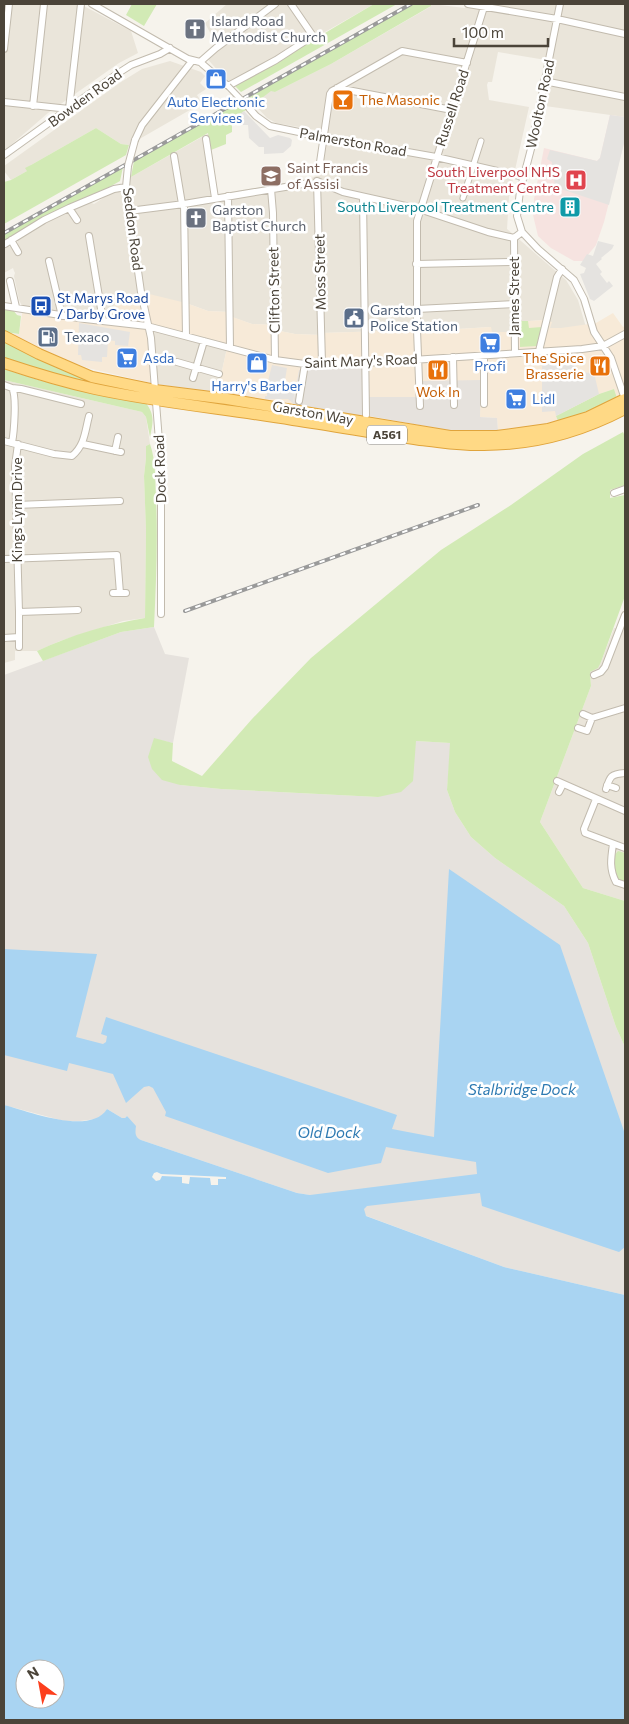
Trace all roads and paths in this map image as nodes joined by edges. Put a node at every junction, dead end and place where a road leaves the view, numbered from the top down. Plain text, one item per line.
1 (9, 4) edge
2 (44, 4) edge
3 (81, 4) edge
4 (92, 4) edge
5 (275, 4) edge
6 (290, 4) edge
7 (468, 4) edge
8 (560, 4) edge
9 (484, 7) junction
10 (557, 19) junction
11 (625, 34) edge
12 (170, 48) junction
13 (4, 49) edge
14 (192, 61) junction
15 (200, 62) junction
16 (467, 63) junction
17 (544, 81) junction
18 (228, 86) junction
19 (337, 88) junction
20 (625, 97) edge
21 (4, 102) edge
22 (33, 106) junction
23 (249, 108) joint
24 (69, 109) junction
25 (452, 110) junction
26 (323, 137) junction
27 (206, 139) dead end
28 (481, 141) dead end
29 (4, 155) edge
30 (174, 156) dead end
31 (436, 156) junction
32 (473, 166) junction
33 (319, 169) dead end
34 (524, 176) junction
35 (309, 183) dead end
36 (126, 187) junction
37 (271, 190) junction
38 (228, 196) junction
39 (363, 196) junction
40 (215, 198) junction
41 (463, 198) dead end
42 (183, 204) junction
43 (69, 208) junction
44 (419, 209) junction
45 (130, 211) junction
46 (77, 220) dead end
47 (522, 232) junction
48 (89, 236) dead end
49 (514, 238) junction
50 (18, 252) dead end
51 (49, 261) dead end
52 (514, 262) junction
53 (416, 264) junction
54 (562, 268) junction
55 (10, 281) dead end
56 (514, 304) junction
57 (4, 306) edge
58 (16, 307) junction
59 (417, 309) junction
60 (62, 316) junction
61 (103, 321) junction
62 (147, 326) junction
63 (625, 334) edge
64 (4, 336) edge
65 (186, 336) junction
66 (204, 341) junction
67 (603, 346) junction
68 (230, 348) junction
69 (539, 351) junction
70 (515, 353) junction
71 (484, 355) junction
72 (453, 357) junction
73 (418, 359) junction
74 (275, 360) junction
75 (177, 362) dead end
76 (322, 363) junction
77 (366, 363) junction
78 (4, 364) edge
79 (305, 364) junction
80 (196, 368) junction
81 (219, 374) dead end
82 (193, 378) dead end
83 (4, 385) edge
84 (12, 388) junction
85 (156, 395) junction
86 (625, 398) edge
87 (299, 401) dead end
88 (81, 404) dead end
89 (454, 404) dead end
90 (484, 404) dead end
91 (420, 406) dead end
92 (617, 410) edge
93 (366, 415) dead end
94 (89, 416) dead end
95 (118, 436) dead end
96 (4, 441) edge
97 (15, 444) junction
98 (83, 444) junction
99 (625, 489) edge
100 (614, 493) dead end
101 (120, 501) dead end
102 (16, 506) junction
103 (4, 559) edge
104 (17, 559) junction
105 (119, 593) dead end
106 (78, 610) dead end
107 (19, 612) junction
108 (161, 614) dead end
109 (625, 615) edge
110 (19, 636) junction
111 (4, 638) edge
112 (19, 647) dead end
113 (594, 675) dead end
114 (625, 708) edge
115 (583, 714) dead end
116 (592, 718) junction
117 (578, 728) dead end
118 (625, 773) edge
119 (616, 788) dead end
120 (559, 792) dead end
121 (596, 799) junction
122 (625, 811) edge
123 (613, 844) junction
124 (625, 848) edge
125 (625, 885) edge

1 - 13 street
2 - 22 street
3 - 24 street
4 - 12 street
5 - 15 street
6 - 18 street
7 - 9 street
8 - 10 street, Woolton Road
9 - 10 street
9 - 16 street, Russell Road
10 - 11 street
10 - 17 street, Woolton Road
12 - 14 street
12 - 24 street, Bowden Road
14 - 15 street
14 - 36 street, Seddon Road, bridge
15 - 18 street
16 - 19 street
16 - 25 street, Russell Road
17 - 20 street
17 - 34 street, Woolton Road
18 - 23 street, bridge
19 - 25 street
19 - 26 street
21 - 22 street
22 - 24 street
23 - 26 street, Palmerston Road
24 - 29 street, Bowden Road
25 - 31 street, Russell Road
26 - 31 street, Palmerston Road
26 - 33 street
27 - 40 street
28 - 32 street
30 - 42 street
31 - 32 street, Palmerston Road
31 - 44 street, Russell Road
32 - 34 street, Palmerston Road
32 - 41 street
34 - 47 street, Woolton Road
35 - 37 street
36 - 43 street
36 - 45 street, Seddon Road
37 - 38 street
37 - 74 street, Clifton Street
38 - 40 street
38 - 68 street
39 - 44 street
39 - 76 street, Moss Street
39 - 77 street
40 - 42 street
42 - 45 street
42 - 65 street
43 - 46 street
43 - 50 street
44 - 49 street
44 - 53 street, Russell Road
45 - 62 street, Seddon Road
47 - 49 street
47 - 54 street
48 - 61 street
49 - 52 street, James Street
51 - 60 street
52 - 53 street
52 - 56 street, James Street
53 - 59 street, Russell Road
54 - 67 street
54 - 69 street
55 - 58 street
56 - 59 street
56 - 70 street, James Street
57 - 58 street, Saint Mary's Road
58 - 60 street, Saint Mary's Road
59 - 73 street, Russell Road
60 - 61 street, Saint Mary's Road
61 - 62 street, Saint Mary's Road
62 - 65 street, Saint Mary's Road
62 - 85 street, Dock Road
63 - 67 street, Saint Mary's Road
64 - 85 highway, Garston Way / A561
65 - 66 street, Saint Mary's Road
66 - 68 street, Saint Mary's Road
66 - 80 street
67 - 69 street, Saint Mary's Road
67 - 86 street
68 - 74 street, Saint Mary's Road
69 - 70 street, Saint Mary's Road
70 - 71 street, Saint Mary's Road
71 - 72 street, Saint Mary's Road
71 - 90 street
72 - 73 street, Saint Mary's Road
72 - 89 street
73 - 77 street, Saint Mary's Road
73 - 91 street, Russell Road
74 - 79 street, Saint Mary's Road
75 - 80 street
76 - 77 street, Saint Mary's Road
76 - 79 street, Saint Mary's Road
77 - 93 street
78 - 85 highway, Garston Way / A561
79 - 87 street
80 - 81 street
80 - 82 street
83 - 84 street
84 - 88 street
84 - 97 street, Kings Lynn Drive
85 - 92 highway, Garston Way / A561
85 - 108 street, Dock Road
86 - 92 highway, Garston Way / A561
94 - 98 street
95 - 98 street
96 - 97 street
97 - 98 street
97 - 102 street, Kings Lynn Drive
99 - 100 street
101 - 102 street
102 - 104 street, Kings Lynn Drive
103 - 104 street
104 - 105 street
104 - 107 street, Kings Lynn Drive
106 - 107 street
107 - 110 street, Kings Lynn Drive
109 - 113 street
110 - 111 street
110 - 112 street, Kings Lynn Drive
114 - 116 street
115 - 116 street
116 - 117 street
118 - 119 street
120 - 121 street
121 - 122 street
121 - 123 street
123 - 124 street
123 - 125 street

